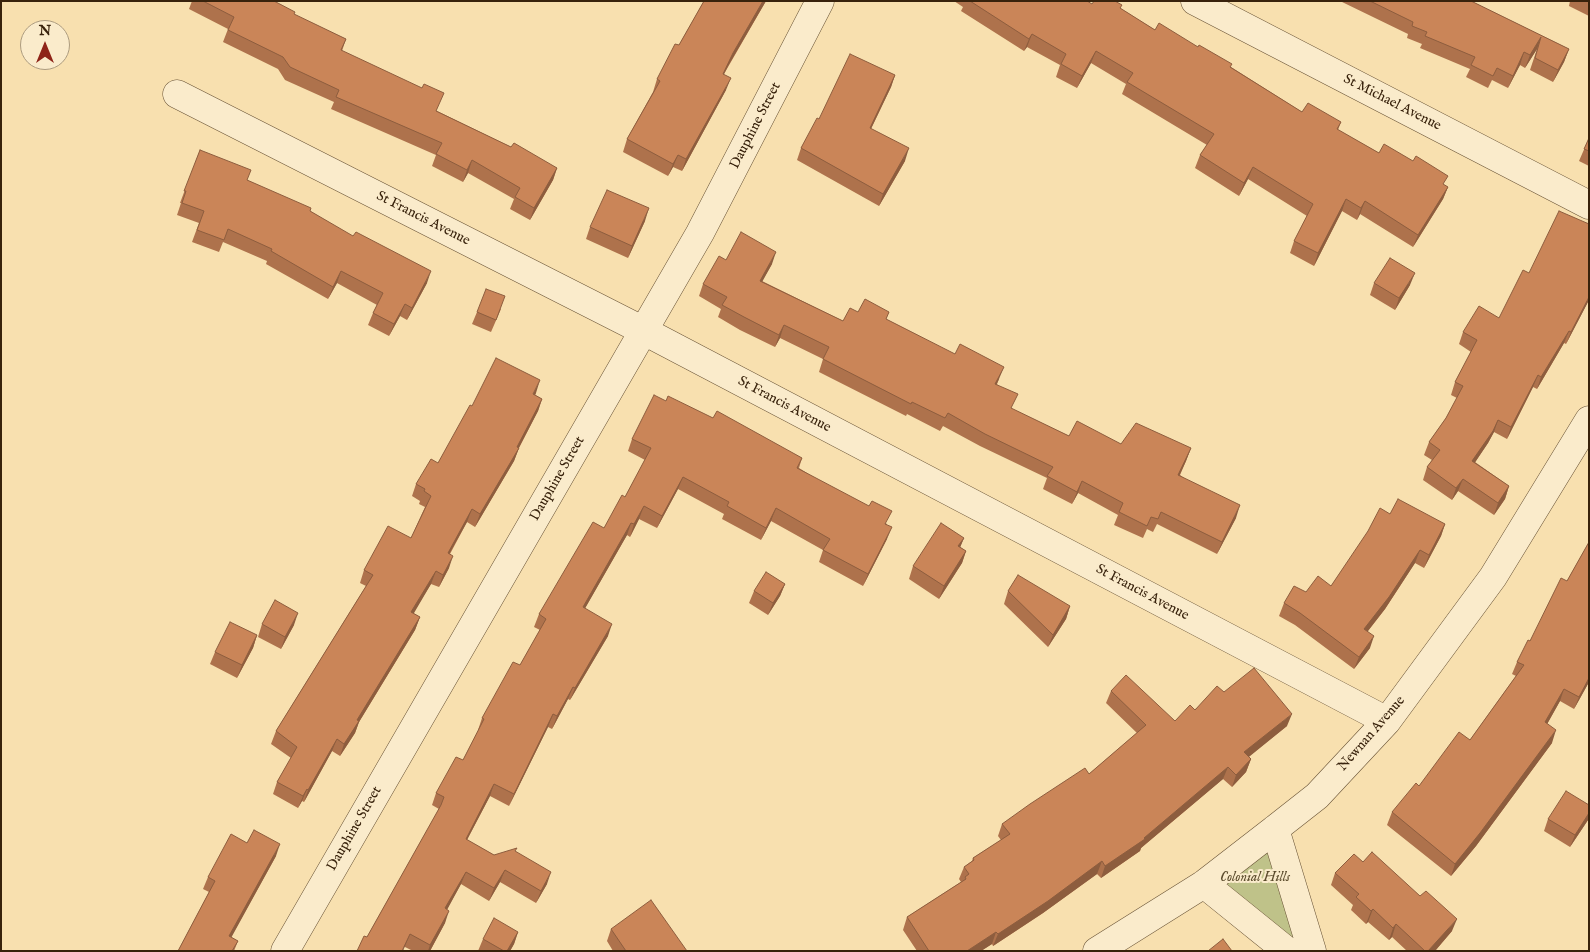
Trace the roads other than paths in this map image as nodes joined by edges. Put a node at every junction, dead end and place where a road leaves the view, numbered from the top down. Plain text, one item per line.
1 (820, 1) edge
2 (1195, 1) edge
3 (176, 94) dead end
4 (1589, 205) edge
5 (644, 331) junction
6 (1589, 420) edge
7 (1387, 721) junction
8 (1275, 829) junction
9 (1204, 884) junction
10 (285, 951) edge
11 (1097, 951) edge
12 (1287, 951) edge
13 (1312, 951) edge

1 - 5 street, Dauphine Street
2 - 4 street, St Michael Avenue
3 - 5 street, St Francis Avenue
5 - 7 street, St Francis Avenue
5 - 10 street, Dauphine Street
6 - 7 street, Newnan Avenue
7 - 8 street, Newnan Avenue
8 - 9 street, Newnan Avenue
8 - 13 street
9 - 11 street, Newnan Avenue
9 - 12 street

